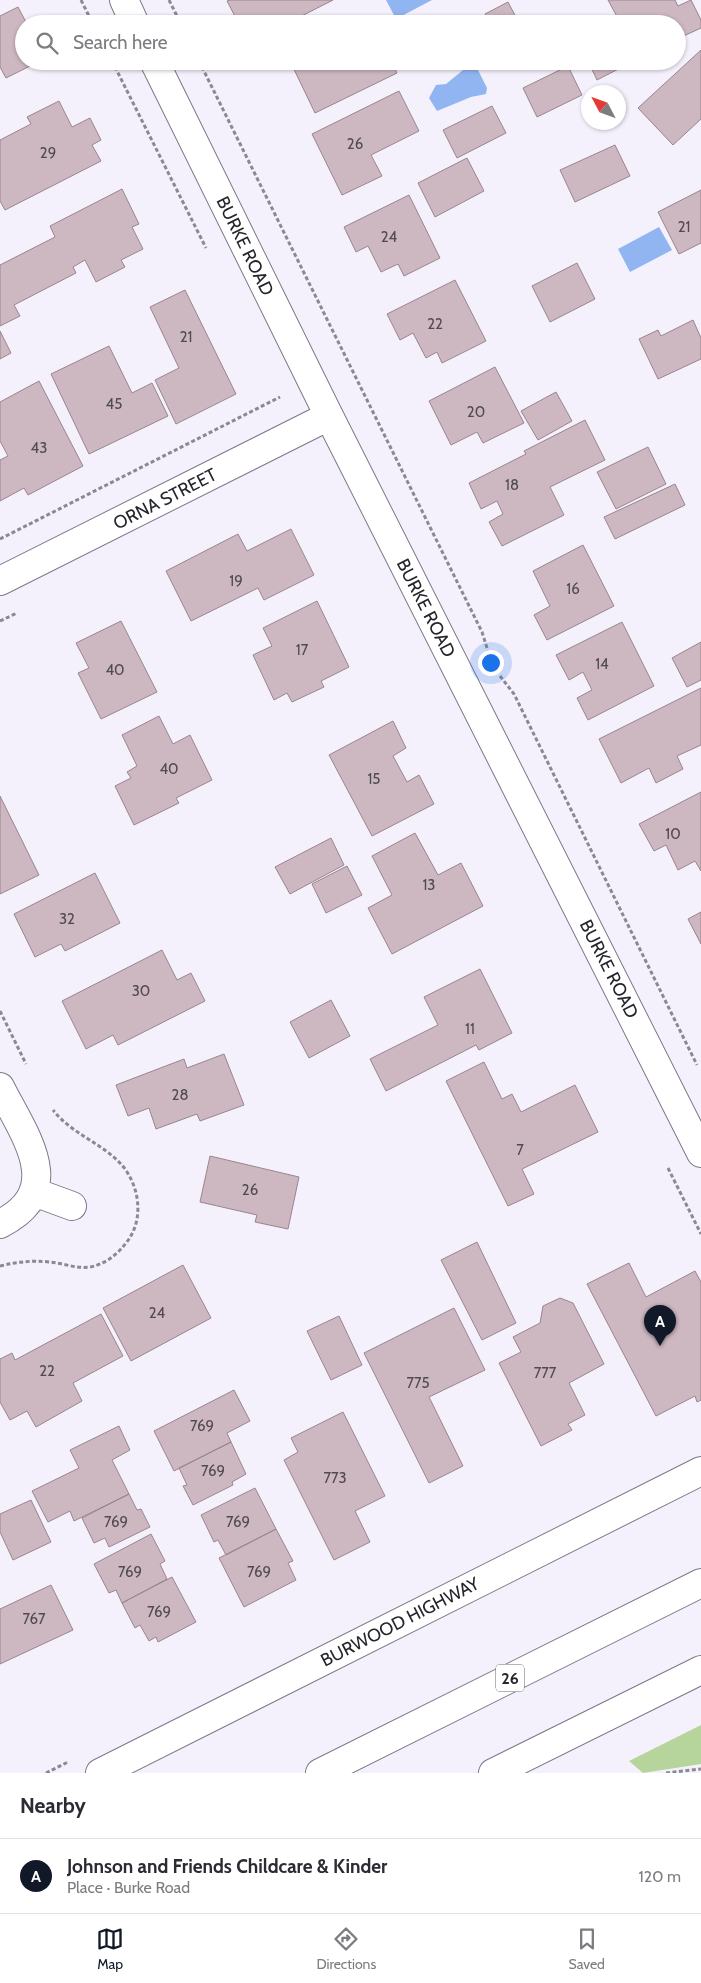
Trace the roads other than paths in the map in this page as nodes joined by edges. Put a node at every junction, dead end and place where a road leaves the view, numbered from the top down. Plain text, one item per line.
1 (124, 0) edge
2 (131, 15) edge
3 (158, 70) edge
4 (329, 416) junction
5 (0, 581) edge
6 (0, 1087) edge
7 (701, 1154) edge
8 (34, 1192) junction
9 (72, 1206) dead end
10 (0, 1224) edge
11 (701, 1471) edge
12 (701, 1583) edge
13 (701, 1670) edge
14 (100, 1773) edge
15 (320, 1773) edge
16 (493, 1773) edge

1 - 2 main road
3 - 4 main road, BURKE ROAD
4 - 5 main road, ORNA STREET
4 - 7 main road, BURKE ROAD
6 - 8 main road
8 - 9 main road
8 - 10 main road
11 - 14 main road, BURWOOD HIGHWAY
12 - 15 main road, 26
13 - 16 main road

